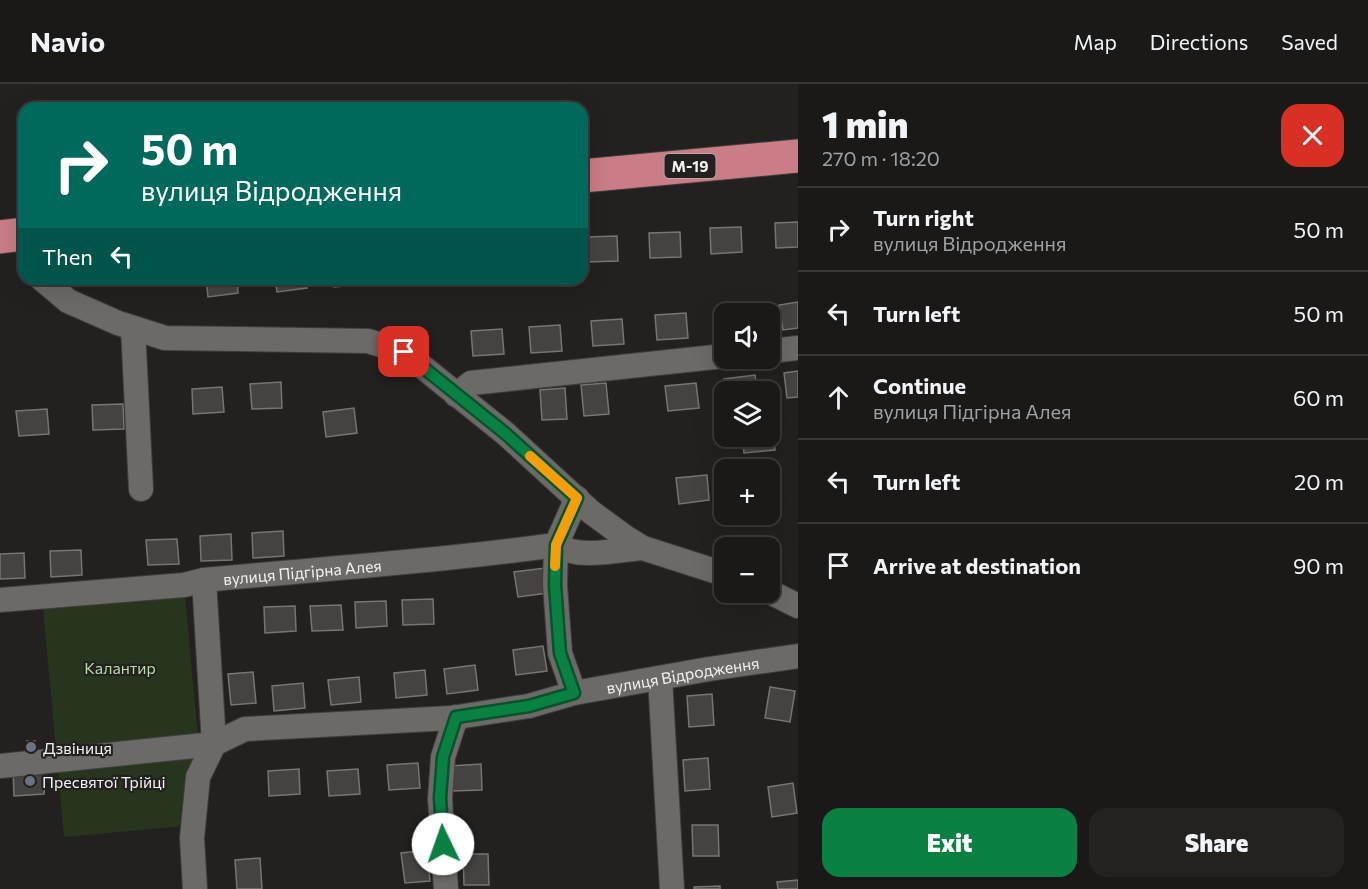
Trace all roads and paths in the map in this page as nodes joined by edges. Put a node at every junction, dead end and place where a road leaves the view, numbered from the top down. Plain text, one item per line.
1 (798, 156) edge
2 (588, 175) edge
3 (49, 285) edge
4 (133, 328) junction
5 (798, 348) edge
6 (780, 350) edge
7 (714, 357) edge
8 (456, 395) junction
9 (141, 489) dead end
10 (577, 498) junction
11 (556, 545) junction
12 (643, 548) junction
13 (714, 571) edge
14 (204, 580) junction
15 (780, 597) edge
16 (0, 600) edge
17 (798, 606) edge
18 (798, 656) edge
19 (660, 678) junction
20 (574, 693) junction
21 (456, 717) junction
22 (214, 744) junction
23 (0, 766) edge
24 (195, 889) edge
25 (446, 889) edge
26 (672, 889) edge

1 - 2 highway, М-19
3 - 4 street
4 - 8 street
4 - 9 street
5 - 6 street
7 - 8 street
8 - 10 street
10 - 11 street
10 - 12 street
11 - 12 street
11 - 14 street, вулиця Підгірна Алея
11 - 20 street
12 - 13 street
14 - 16 street, вулиця Підгірна Алея
14 - 22 street
15 - 17 street
18 - 19 street, вулиця Відродження
19 - 20 street, вулиця Відродження
19 - 26 street
20 - 21 street, вулиця Відродження
21 - 22 street, вулиця Відродження
21 - 25 street
22 - 23 street
22 - 24 street

